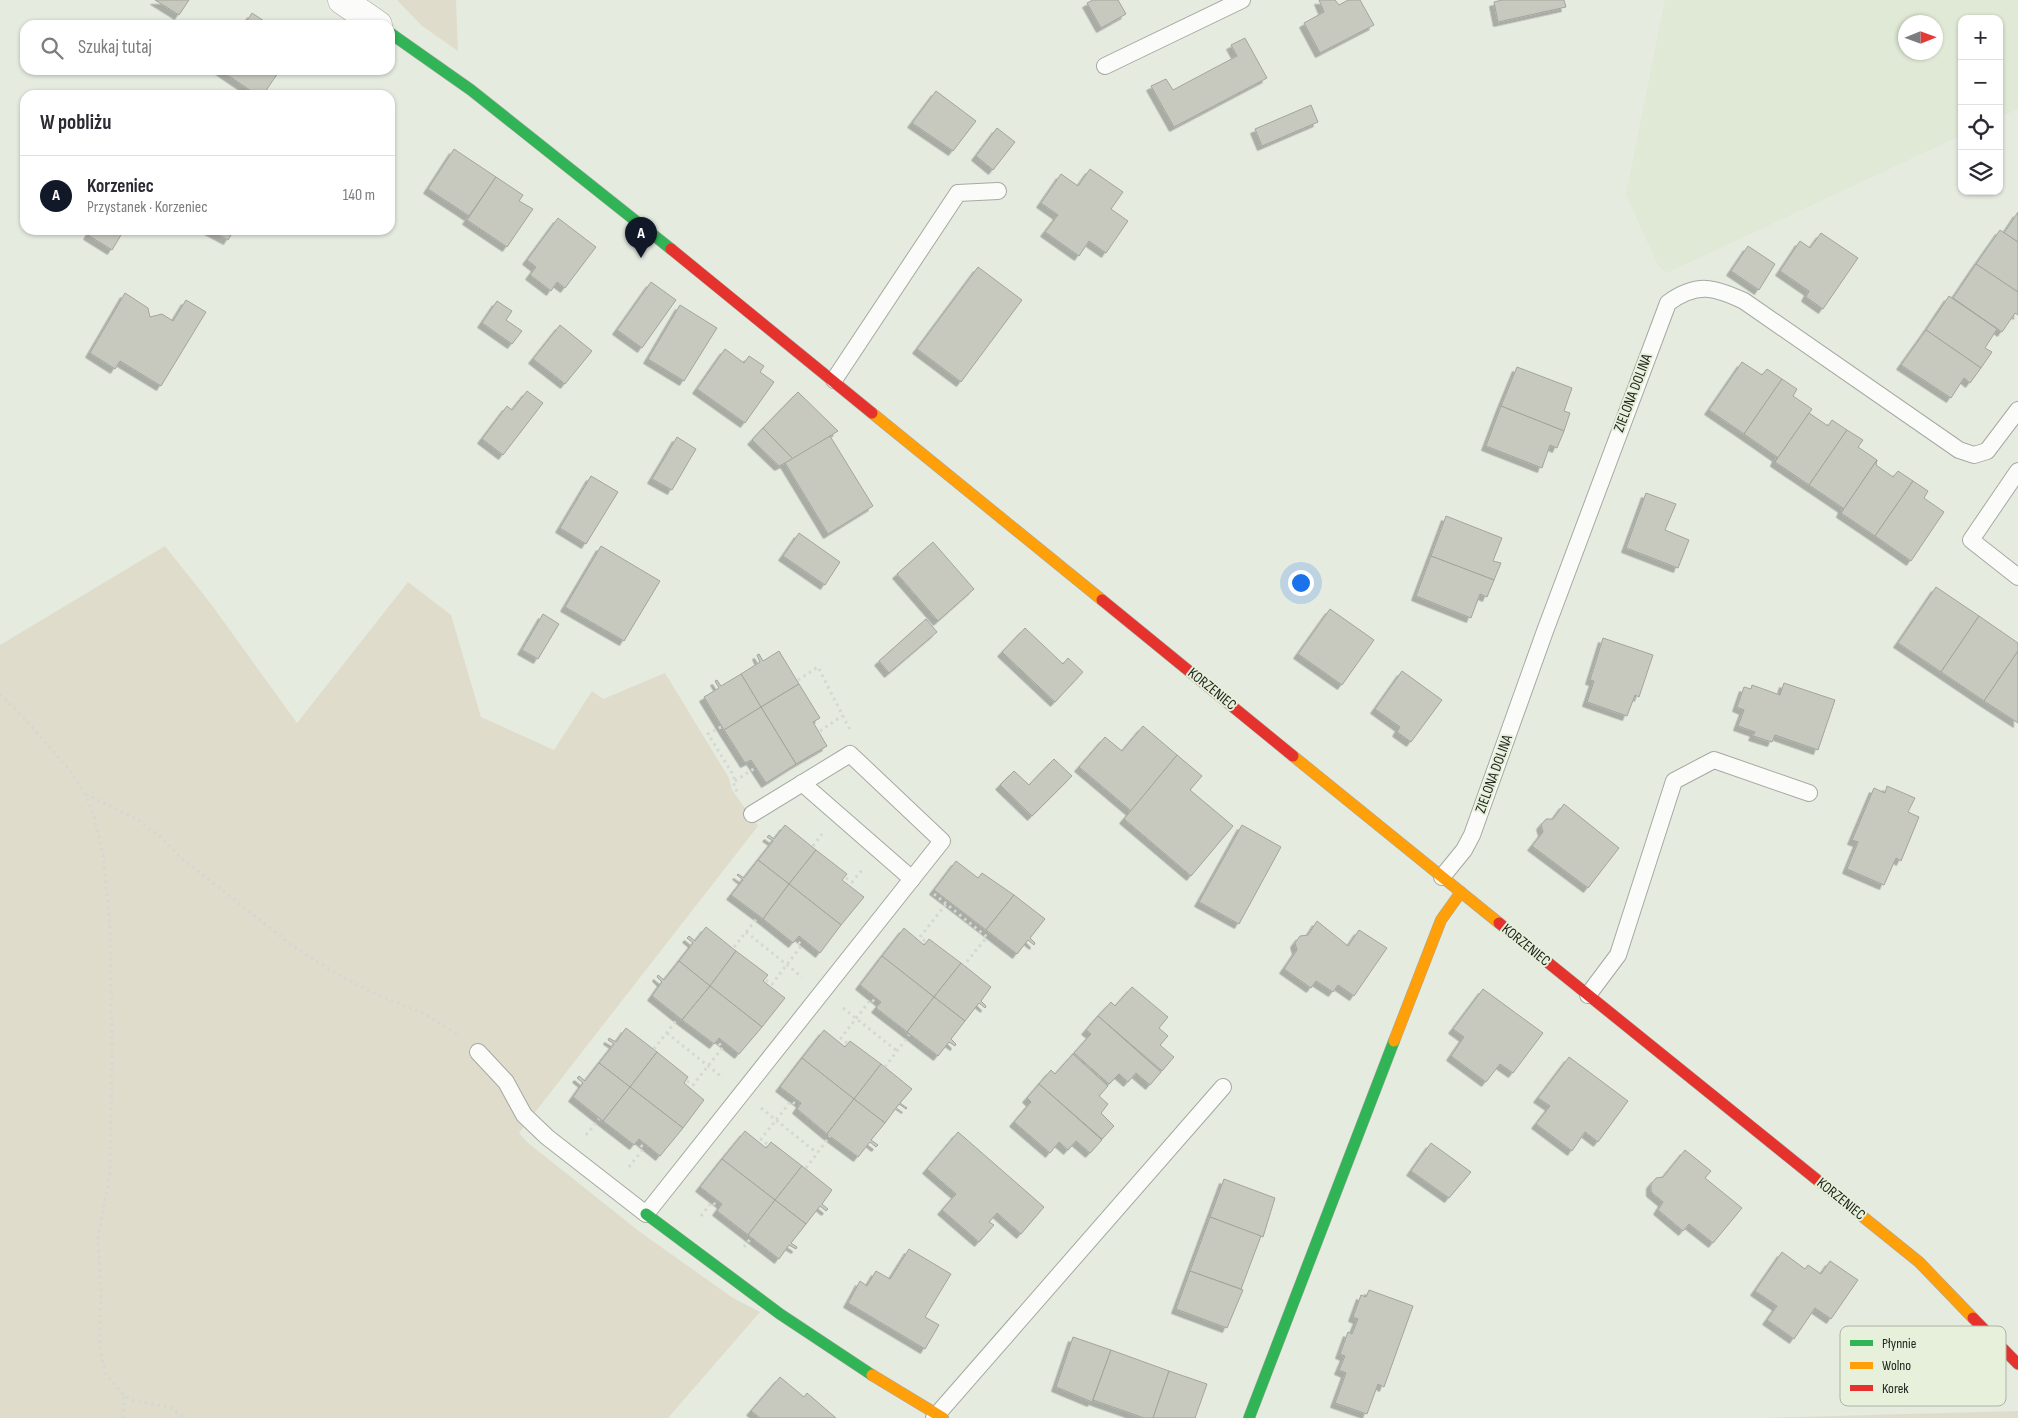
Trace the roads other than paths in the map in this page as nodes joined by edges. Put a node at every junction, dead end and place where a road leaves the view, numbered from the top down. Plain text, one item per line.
1 (342, 0) edge
2 (1242, 0) edge
3 (371, 20) edge
4 (395, 37) edge
5 (1105, 66) dead end
6 (998, 191) dead end
7 (834, 380) junction
8 (2018, 410) edge
9 (2018, 471) edge
10 (2018, 577) edge
11 (802, 783) junction
12 (1809, 792) dead end
13 (752, 814) road end
14 (1442, 877) junction
15 (912, 878) junction
16 (1461, 892) junction
17 (1588, 995) junction
18 (478, 1052) road end
19 (1223, 1087) dead end
20 (646, 1214) junction
21 (1981, 1326) edge
22 (2006, 1352) edge
23 (2018, 1364) edge
24 (938, 1417) edge
25 (1248, 1418) edge

1 - 3 street
2 - 5 lane
4 - 7 street, KORZENIEC
6 - 7 lane
7 - 14 street, KORZENIEC
8 - 14 lane, ZIELONA DOLINA
9 - 10 lane
11 - 13 lane
11 - 15 lane
11 - 15 lane
12 - 17 lane
14 - 16 street, KORZENIEC
15 - 20 lane
16 - 17 street, KORZENIEC
16 - 25 street
17 - 21 street, KORZENIEC
18 - 20 lane
19 - 24 lane
20 - 24 street
22 - 23 street, KORZENIEC

